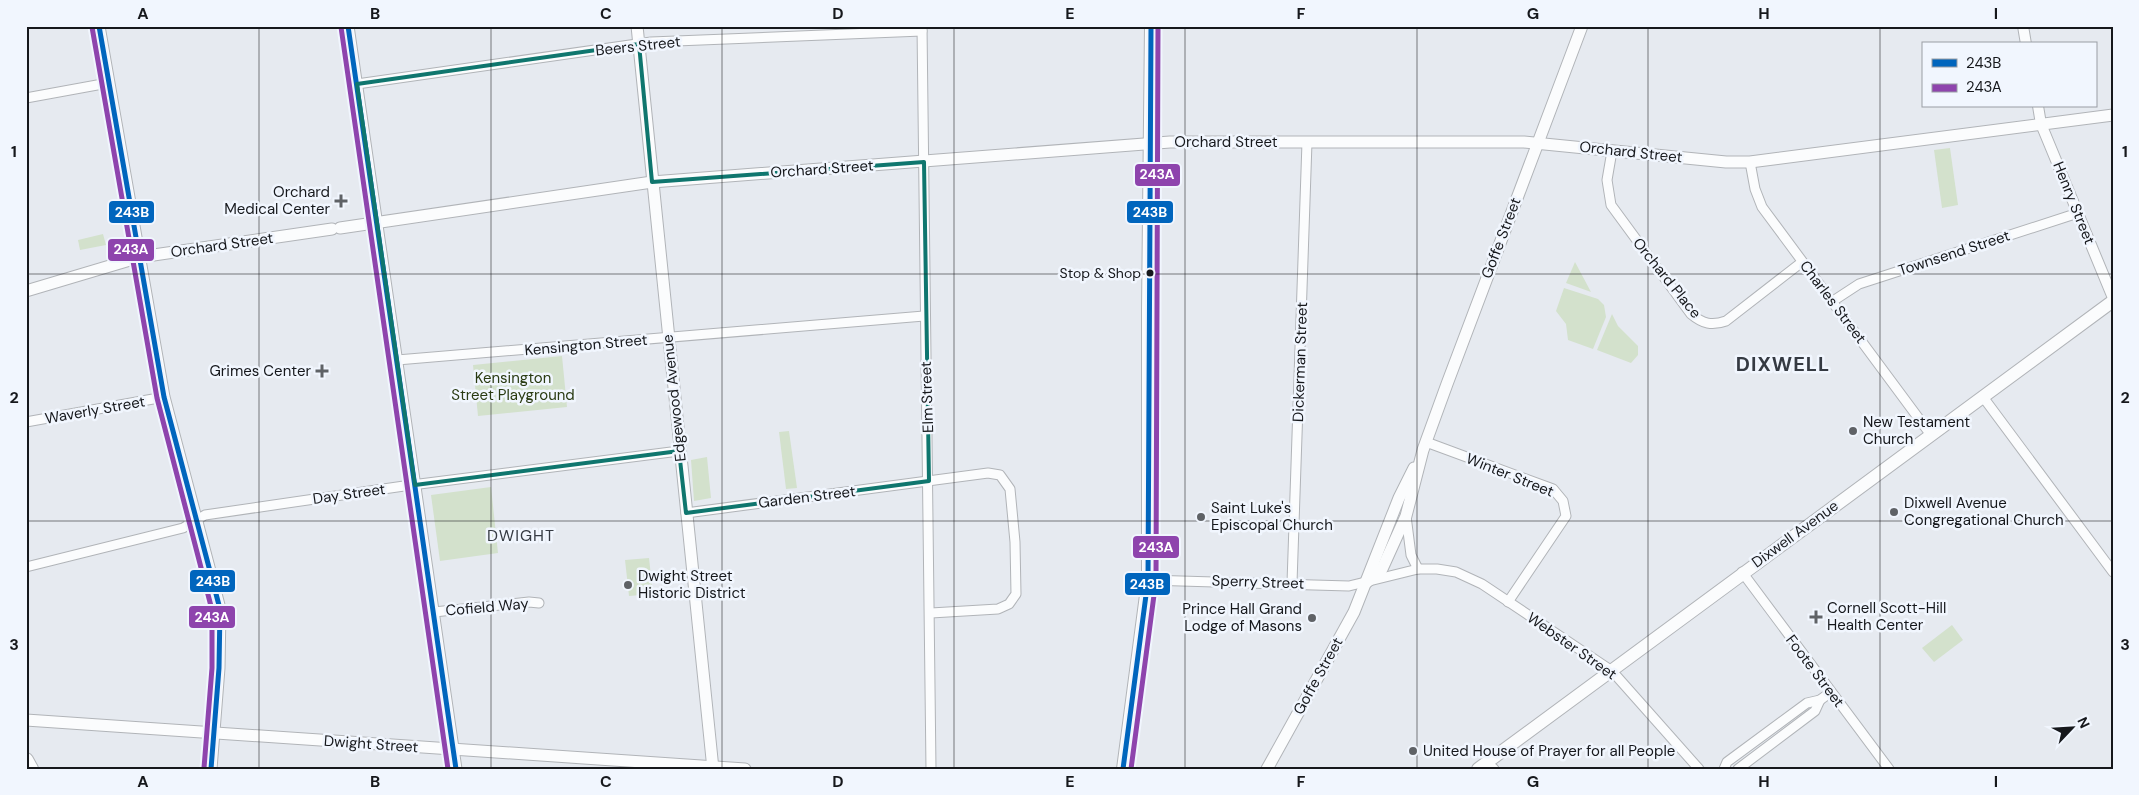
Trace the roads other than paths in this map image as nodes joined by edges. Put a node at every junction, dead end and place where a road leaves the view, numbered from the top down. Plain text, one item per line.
1 (99, 26) edge
2 (348, 26) edge
3 (637, 26) edge
4 (1151, 26) edge
5 (1582, 26) edge
6 (2023, 26) edge
7 (922, 28) edge
8 (2026, 42) edge
9 (639, 44) junction
10 (108, 83) junction
11 (357, 84) junction
12 (26, 98) edge
13 (2038, 108) edge
14 (2113, 115) edge
15 (2041, 124) junction
16 (1307, 142) junction
17 (1538, 143) junction
18 (1150, 145) junction
19 (1612, 151) junction
20 (924, 162) junction
21 (1750, 162) junction
22 (652, 182) junction
23 (2078, 213) junction
24 (376, 223) junction
25 (140, 257) junction
26 (1802, 262) junction
27 (26, 291) edge
28 (2113, 300) edge
29 (1833, 301) junction
30 (924, 316) junction
31 (668, 338) junction
32 (397, 360) junction
33 (1982, 397) junction
34 (164, 398) junction
35 (26, 422) edge
36 (1931, 435) junction
37 (1424, 446) junction
38 (679, 451) junction
39 (929, 481) junction
40 (415, 485) junction
41 (686, 513) junction
42 (1406, 516) junction
43 (196, 520) junction
44 (26, 567) edge
45 (1418, 569) junction
46 (1742, 572) junction
47 (2113, 572) edge
48 (1148, 580) junction
49 (1367, 582) junction
50 (1292, 583) junction
51 (1508, 602) junction
52 (539, 604) dead end
53 (434, 612) junction
54 (931, 613) junction
55 (1612, 671) junction
56 (1831, 692) junction
57 (1820, 700) junction
58 (26, 720) edge
59 (214, 733) junction
60 (453, 750) junction
61 (26, 760) edge
62 (1486, 767) edge
63 (713, 768) edge
64 (31, 769) edge
65 (211, 769) edge
66 (456, 769) edge
67 (745, 769) edge
68 (931, 769) edge
69 (1123, 769) edge
70 (1266, 769) edge
71 (1699, 769) edge
72 (1724, 769) edge
73 (1738, 769) edge
74 (1889, 769) edge

1 - 10 main road
2 - 11 main road
3 - 9 main road, Edgewood Avenue
4 - 18 main road
5 - 17 main road, Goffe Street
6 - 8 street
7 - 9 street, Beers Street
7 - 20 street, Elm Street
9 - 11 street, Beers Street
9 - 22 main road, Edgewood Avenue
10 - 12 street
10 - 25 main road
11 - 24 main road
13 - 15 street, Henry Street
14 - 15 main road, Orchard Street
15 - 21 main road, Orchard Street
15 - 23 street, Henry Street
16 - 17 main road, Orchard Street
16 - 18 main road, Orchard Street
16 - 50 street, Dickerman Street
17 - 19 main road, Orchard Street
17 - 37 main road, Goffe Street
18 - 20 main road, Orchard Street
18 - 48 main road
19 - 21 main road, Orchard Street
19 - 26 street, Orchard Place
20 - 22 main road, Orchard Street
20 - 30 street, Elm Street
21 - 26 street, Charles Street
22 - 24 main road, Orchard Street
22 - 31 main road, Edgewood Avenue
23 - 28 street, Henry Street
23 - 29 street, Townsend Street
24 - 25 main road, Orchard Street
24 - 32 main road
25 - 27 main road, Orchard Street
25 - 34 main road
26 - 29 street, Charles Street
28 - 33 main road, Dixwell Avenue
29 - 36 street, Charles Street
30 - 31 street, Kensington Street
30 - 39 street, Elm Street
31 - 32 street, Kensington Street
31 - 38 main road, Edgewood Avenue
32 - 40 main road
33 - 36 main road, Dixwell Avenue
33 - 47 street
34 - 35 street, Waverly Street
34 - 43 main road
36 - 46 main road, Dixwell Avenue
37 - 42 main road, Goffe Street
37 - 49 main road, Goffe Street
37 - 51 street, Winter Street
38 - 40 street, Day Street
38 - 41 main road, Edgewood Avenue
39 - 41 street, Garden Street
39 - 54 street, Elm Street
39 - 54 street, Garden Street
40 - 43 street, Day Street
40 - 53 main road
41 - 63 main road, Edgewood Avenue
42 - 45 street
42 - 49 main road, Goffe Street
43 - 44 street, Day Street
43 - 59 main road
45 - 49 street, Webster Street
45 - 51 street, Webster Street
46 - 55 main road, Dixwell Avenue
46 - 56 street, Foote Street
48 - 50 street, Sperry Street
48 - 69 main road
49 - 50 street, Sperry Street
49 - 70 main road, Goffe Street
51 - 55 street, Webster Street
52 - 53 street, Cofield Way
53 - 60 main road
54 - 68 street, Elm Street
55 - 62 main road, Dixwell Avenue
55 - 71 street, Webster Street
56 - 57 street
56 - 74 street, Foote Street
57 - 72 street
57 - 73 street
58 - 59 main road, Dwight Street
59 - 60 main road, Dwight Street
59 - 65 main road
60 - 63 main road, Dwight Street
60 - 66 main road
61 - 64 highway
63 - 67 main road, Dwight Street

